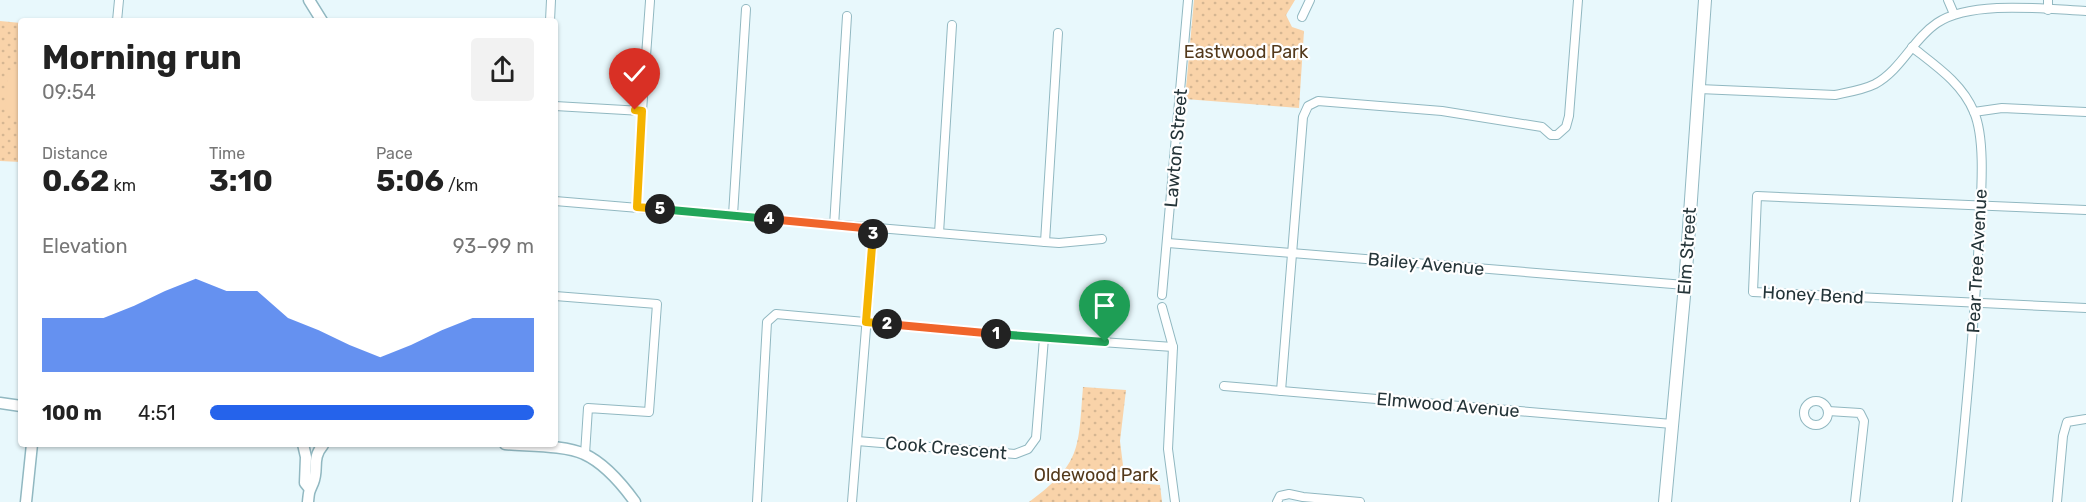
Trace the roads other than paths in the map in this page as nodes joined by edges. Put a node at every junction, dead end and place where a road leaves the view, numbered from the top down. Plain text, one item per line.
1 (119, 0) edge
2 (309, 0) edge
3 (551, 0) edge
4 (650, 0) edge
5 (1188, 0) edge
6 (1310, 0) edge
7 (1578, 0) edge
8 (1705, 0) edge
9 (1948, 0) edge
10 (2048, 5) edge
11 (746, 9) dead end
12 (2086, 11) edge
13 (1954, 14) junction
14 (847, 16) dead end
15 (1302, 17) dead end
16 (117, 18) edge
17 (320, 18) edge
18 (550, 18) edge
19 (952, 25) dead end
20 (1058, 33) dead end
21 (1912, 47) junction
22 (1699, 89) junction
23 (558, 106) edge
24 (642, 111) junction
25 (1974, 112) junction
26 (2086, 112) edge
27 (558, 201) edge
28 (1980, 205) junction
29 (637, 207) junction
30 (2086, 210) edge
31 (733, 215) junction
32 (834, 226) junction
33 (874, 229) junction
34 (939, 233) junction
35 (1102, 239) dead end
36 (1045, 242) junction
37 (1168, 243) junction
38 (1292, 253) junction
39 (1684, 285) junction
40 (1162, 295) dead end
41 (558, 296) edge
42 (1975, 303) junction
43 (1162, 307) dead end
44 (2086, 308) edge
45 (866, 322) junction
46 (1044, 338) junction
47 (1173, 347) junction
48 (1224, 386) dead end
49 (1281, 391) junction
50 (0, 403) edge
51 (18, 406) edge
52 (1828, 411) dead end
53 (2086, 419) edge
54 (1672, 424) junction
55 (857, 441) junction
56 (32, 447) edge
57 (304, 447) edge
58 (322, 447) edge
59 (540, 447) edge
60 (585, 454) junction
61 (309, 488) junction
62 (26, 502) edge
63 (308, 502) edge
64 (635, 502) edge
65 (757, 502) edge
66 (852, 502) edge
67 (1175, 502) edge
68 (1277, 502) edge
69 (1360, 502) edge
70 (1665, 502) edge
71 (1855, 502) edge
72 (1957, 502) edge
73 (2057, 502) edge

1 - 16 street
2 - 17 street
3 - 18 street
4 - 24 street
5 - 37 street, Lawton Street
6 - 15 street
7 - 38 street
8 - 22 main road, Elm Street
9 - 13 street
10 - 12 street
10 - 13 street
11 - 31 street
13 - 21 street
14 - 32 street
19 - 34 street
20 - 36 street
21 - 22 street
21 - 25 street, Pear Tree Avenue
22 - 39 main road, Elm Street
23 - 24 street
24 - 29 street
25 - 26 street
25 - 28 street, Pear Tree Avenue
27 - 29 street
28 - 30 street
28 - 42 street, Pear Tree Avenue
28 - 42 street, Honey Bend
29 - 31 street
31 - 32 street
32 - 33 street
33 - 34 street
33 - 45 street
34 - 36 street
35 - 36 street
37 - 38 street, Bailey Avenue
37 - 40 street, Lawton Street
38 - 39 street, Bailey Avenue
38 - 49 street
39 - 54 main road, Elm Street
41 - 60 street
42 - 44 street
42 - 72 street, Pear Tree Avenue
43 - 47 street
45 - 46 street
45 - 55 street
45 - 65 street
46 - 47 street
46 - 55 street, Cook Crescent
47 - 67 street
48 - 49 street, Elmwood Avenue
49 - 54 street, Elmwood Avenue
50 - 51 street
52 - 71 street
53 - 73 street
54 - 70 main road, Elm Street
55 - 66 street
56 - 62 street
57 - 61 street
58 - 61 street
59 - 60 street
60 - 64 street
61 - 63 street
68 - 69 street

